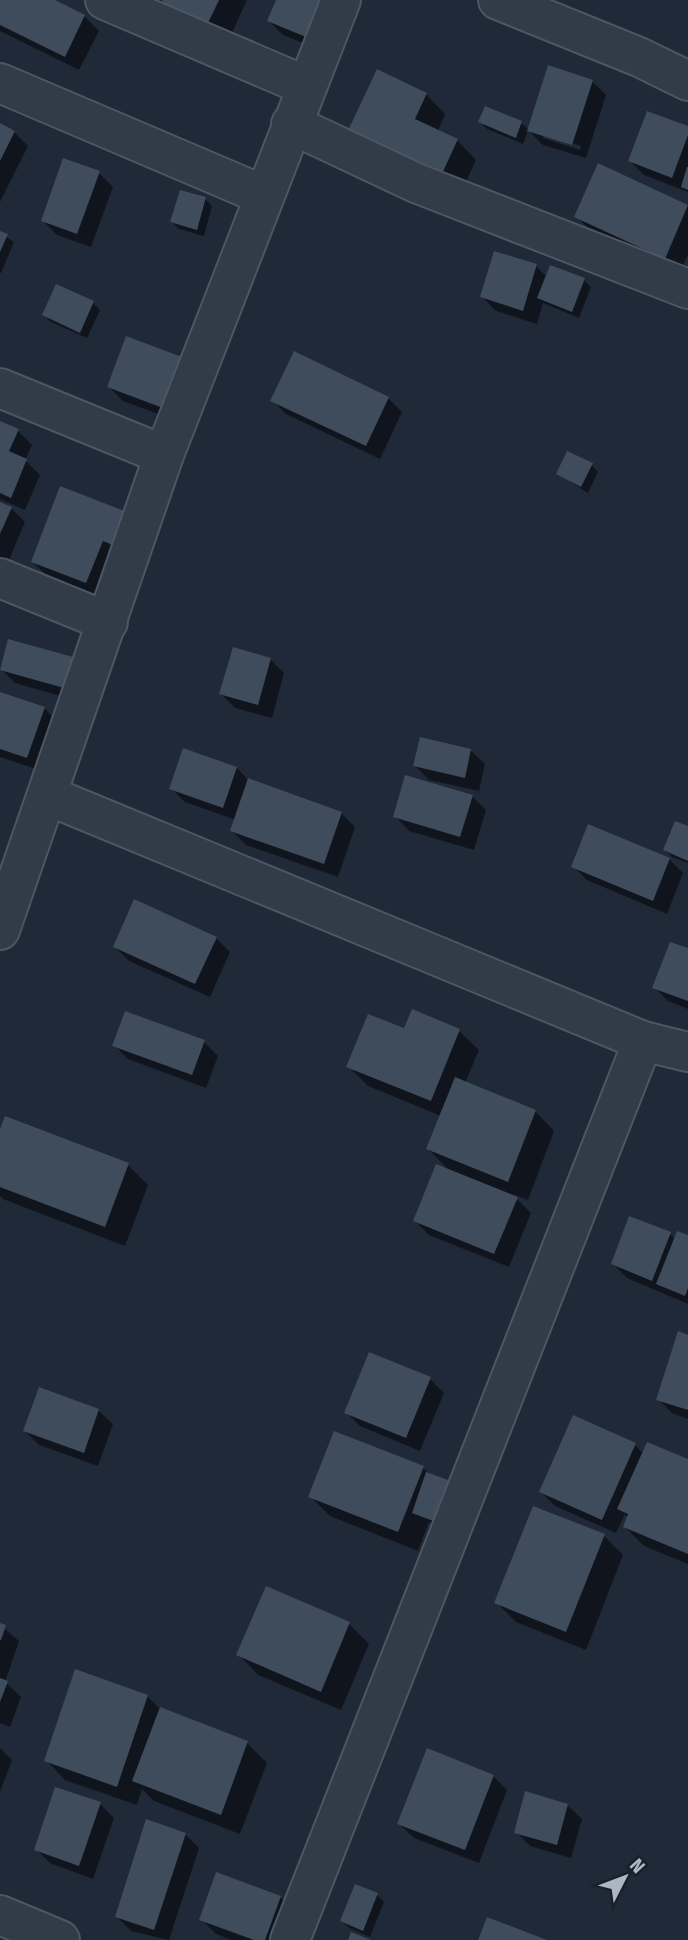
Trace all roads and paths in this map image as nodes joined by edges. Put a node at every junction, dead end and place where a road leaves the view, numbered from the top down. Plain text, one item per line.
1 (106, 0) edge
2 (341, 0) edge
3 (498, 0) edge
4 (688, 81) edge
5 (0, 83) edge
6 (306, 86) junction
7 (291, 124) junction
8 (263, 195) junction
9 (688, 289) edge
10 (0, 388) edge
11 (164, 455) junction
12 (0, 578) edge
13 (108, 622) junction
14 (49, 796) junction
15 (0, 930) edge
16 (643, 1041) junction
17 (688, 1052) edge
18 (0, 1915) edge
19 (60, 1940) edge
20 (290, 1940) edge

1 - 6 street
2 - 6 street
3 - 4 street
5 - 8 street
6 - 7 street
7 - 8 street
7 - 9 street
8 - 11 street
10 - 11 street
11 - 13 street
12 - 13 street
13 - 14 street
14 - 15 street
14 - 16 street
16 - 17 street
16 - 20 street
18 - 19 street

